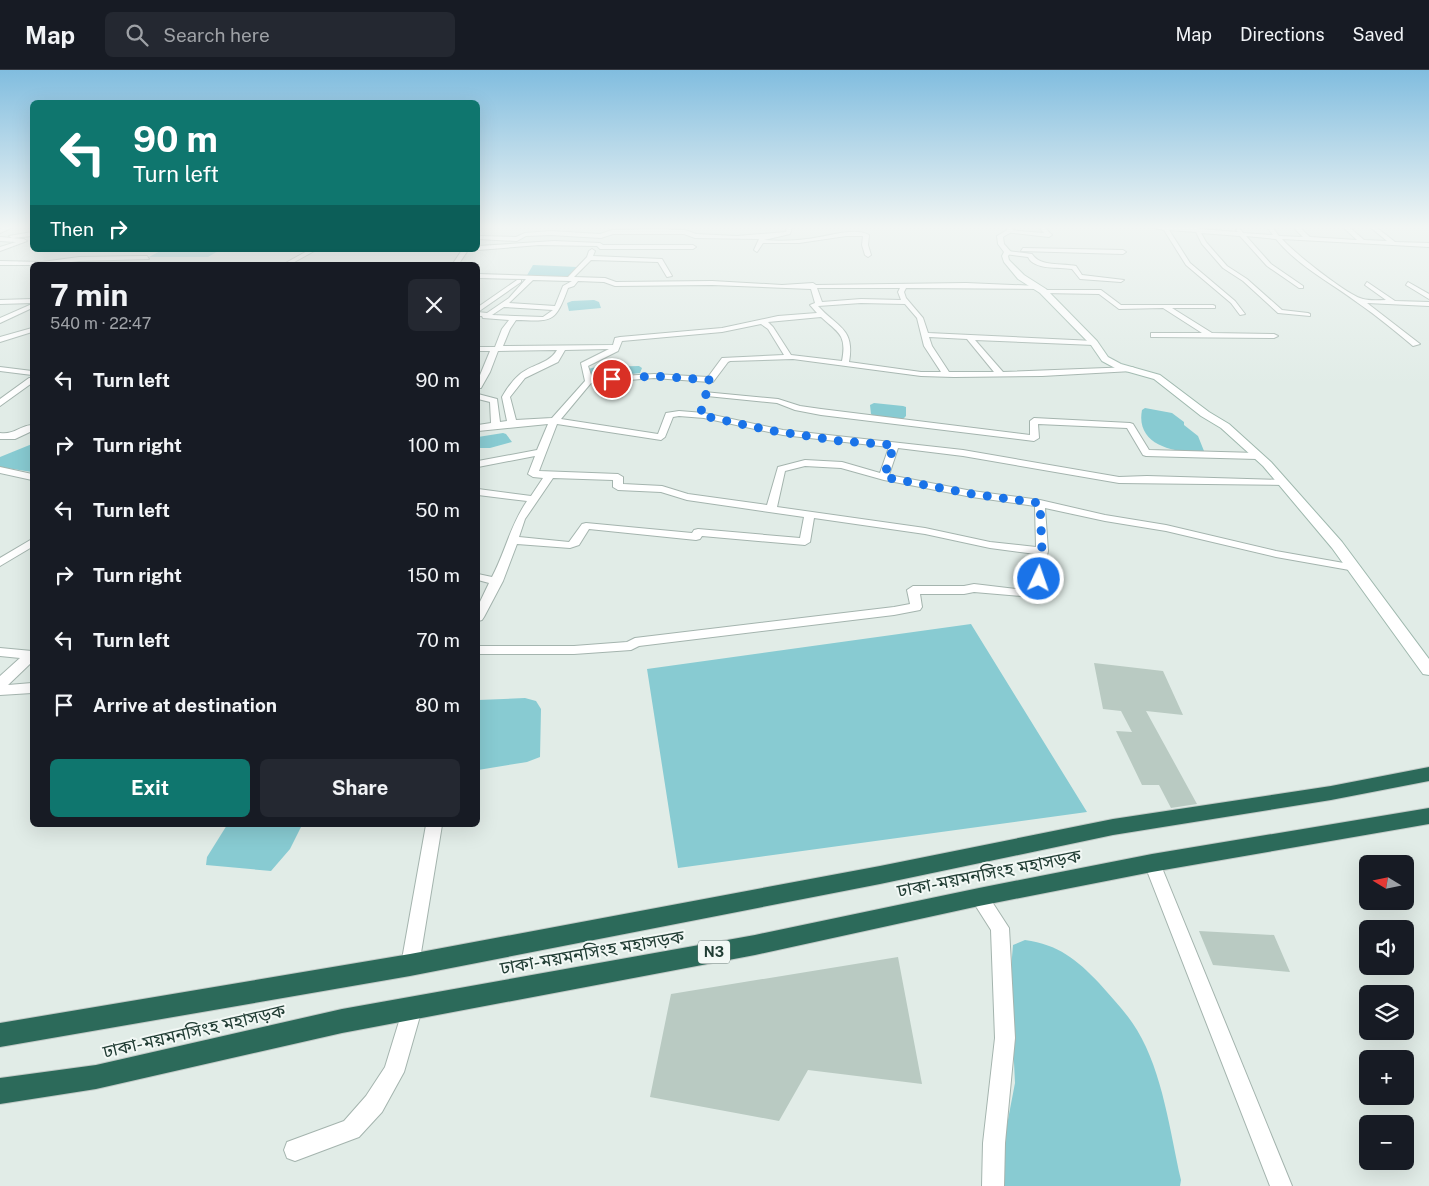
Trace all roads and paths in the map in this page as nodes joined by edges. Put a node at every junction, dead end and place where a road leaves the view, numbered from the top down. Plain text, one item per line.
1 (521, 279) edge
2 (530, 279) edge
3 (567, 279) edge
4 (570, 279) edge
5 (1027, 279) edge
6 (1108, 279) edge
7 (1206, 279) edge
8 (1244, 279) edge
9 (1294, 279) edge
10 (1327, 279) edge
11 (1121, 280) dead end
12 (1367, 284) dead end
13 (1408, 284) dead end
14 (813, 285) junction
15 (903, 287) junction
16 (1301, 287) dead end
17 (1042, 290) junction
18 (1429, 297) edge
19 (30, 301) edge
20 (1360, 301) junction
21 (0, 302) edge
22 (907, 302) junction
23 (1393, 302) junction
24 (819, 304) junction
25 (1429, 304) edge
26 (503, 305) junction
27 (1164, 306) junction
28 (1212, 306) dead end
29 (30, 307) edge
30 (557, 308) junction
31 (480, 309) edge
32 (30, 312) edge
33 (16, 313) junction
34 (480, 314) edge
35 (1242, 314) dead end
36 (1308, 314) dead end
37 (0, 315) edge
38 (488, 315) junction
39 (821, 315) junction
40 (514, 318) junction
41 (0, 321) edge
42 (763, 322) junction
43 (1172, 326) dead end
44 (30, 331) edge
45 (1154, 335) dead end
46 (1185, 335) junction
47 (925, 336) junction
48 (1211, 336) junction
49 (1274, 336) dead end
50 (969, 337) junction
51 (0, 340) edge
52 (1094, 343) junction
53 (1416, 344) dead end
54 (563, 347) junction
55 (616, 347) junction
56 (480, 349) edge
57 (496, 349) junction
58 (788, 356) junction
59 (845, 364) junction
60 (0, 369) edge
61 (1132, 369) junction
62 (30, 373) edge
63 (946, 374) junction
64 (1001, 375) junction
65 (710, 380) junction
66 (30, 381) edge
67 (590, 381) junction
68 (480, 382) edge
69 (480, 397) edge
70 (0, 403) edge
71 (704, 404) junction
72 (554, 421) junction
73 (512, 423) junction
74 (496, 425) junction
75 (30, 428) edge
76 (480, 428) edge
77 (0, 436) edge
78 (894, 445) junction
79 (541, 452) junction
80 (1257, 456) junction
81 (480, 464) edge
82 (0, 470) edge
83 (550, 474) junction
84 (30, 477) edge
85 (884, 477) junction
86 (1283, 483) junction
87 (480, 492) edge
88 (534, 499) junction
89 (1040, 503) junction
90 (772, 508) junction
91 (810, 514) junction
92 (514, 540) junction
93 (30, 543) edge
94 (1042, 551) junction
95 (0, 563) edge
96 (1355, 568) junction
97 (480, 577) edge
98 (497, 581) junction
99 (480, 613) edge
100 (480, 650) edge
101 (0, 652) edge
102 (30, 655) edge
103 (30, 657) edge
104 (1429, 670) edge
105 (0, 684) edge
106 (30, 688) edge
107 (0, 690) edge
108 (1429, 774) edge
109 (1429, 816) edge
110 (434, 827) edge
111 (1152, 863) junction
112 (979, 897) junction
113 (410, 964) junction
114 (412, 1009) junction
115 (0, 1035) edge
116 (0, 1091) edge
117 (295, 1150) dead end
118 (993, 1186) edge
119 (1281, 1186) edge

1 - 31 street
2 - 26 street
3 - 30 street
4 - 14 street
5 - 17 street
6 - 11 street
7 - 35 street
8 - 36 street
9 - 16 street
10 - 20 street
12 - 23 street
13 - 18 street
14 - 15 street
14 - 24 street
15 - 17 street
15 - 22 street
17 - 27 street
17 - 52 street
19 - 21 street
20 - 23 street
20 - 53 street
22 - 24 street
22 - 47 street
23 - 25 street
24 - 39 street
26 - 30 street
26 - 38 street
27 - 28 street
27 - 48 street
29 - 33 street
30 - 40 street
32 - 33 street
33 - 37 street
33 - 41 street
34 - 38 street
38 - 40 street
39 - 42 street
39 - 59 street
40 - 57 street
42 - 55 street
42 - 58 street
43 - 46 street
44 - 51 street
45 - 46 street
46 - 48 street
47 - 50 street
47 - 63 street
48 - 49 street
50 - 52 street
50 - 64 street
52 - 61 street
54 - 55 street
54 - 57 street
54 - 73 street
55 - 67 street
56 - 57 street
57 - 68 street
58 - 59 street
58 - 65 street
59 - 63 street
60 - 62 street
61 - 64 street
61 - 80 street
63 - 64 street
65 - 67 street
65 - 71 street
66 - 70 street
67 - 72 street
69 - 74 street
71 - 72 street
71 - 78 street
71 - 80 street
72 - 73 street
72 - 79 street
73 - 74 street
74 - 76 street
75 - 77 street
78 - 85 street
78 - 86 street
79 - 81 street
79 - 83 street
80 - 86 street
82 - 84 street
83 - 88 street
83 - 90 street
85 - 89 street
85 - 90 street
86 - 96 street
87 - 88 street
88 - 92 street
89 - 94 street
89 - 96 street
90 - 91 street
91 - 92 street
91 - 94 street
92 - 98 street
93 - 95 street
94 - 100 street
96 - 104 street
97 - 98 street
98 - 99 street
101 - 102 street
103 - 105 street
106 - 107 street
108 - 113 highway, ঢাকা-ময়মনসিংহ মহাসড়ক
109 - 111 highway, ঢাকা-ময়মনসিংহ মহাসড়ক / N3
110 - 113 street
111 - 112 highway, ঢাকা-ময়মনসিংহ মহাসড়ক / N3
111 - 119 street
112 - 114 highway, ঢাকা-ময়মনসিংহ মহাসড়ক / N3
112 - 118 street
113 - 115 highway, ঢাকা-ময়মনসিংহ মহাসড়ক
114 - 116 highway, ঢাকা-ময়মনসিংহ মহাসড়ক / N3
114 - 117 street

